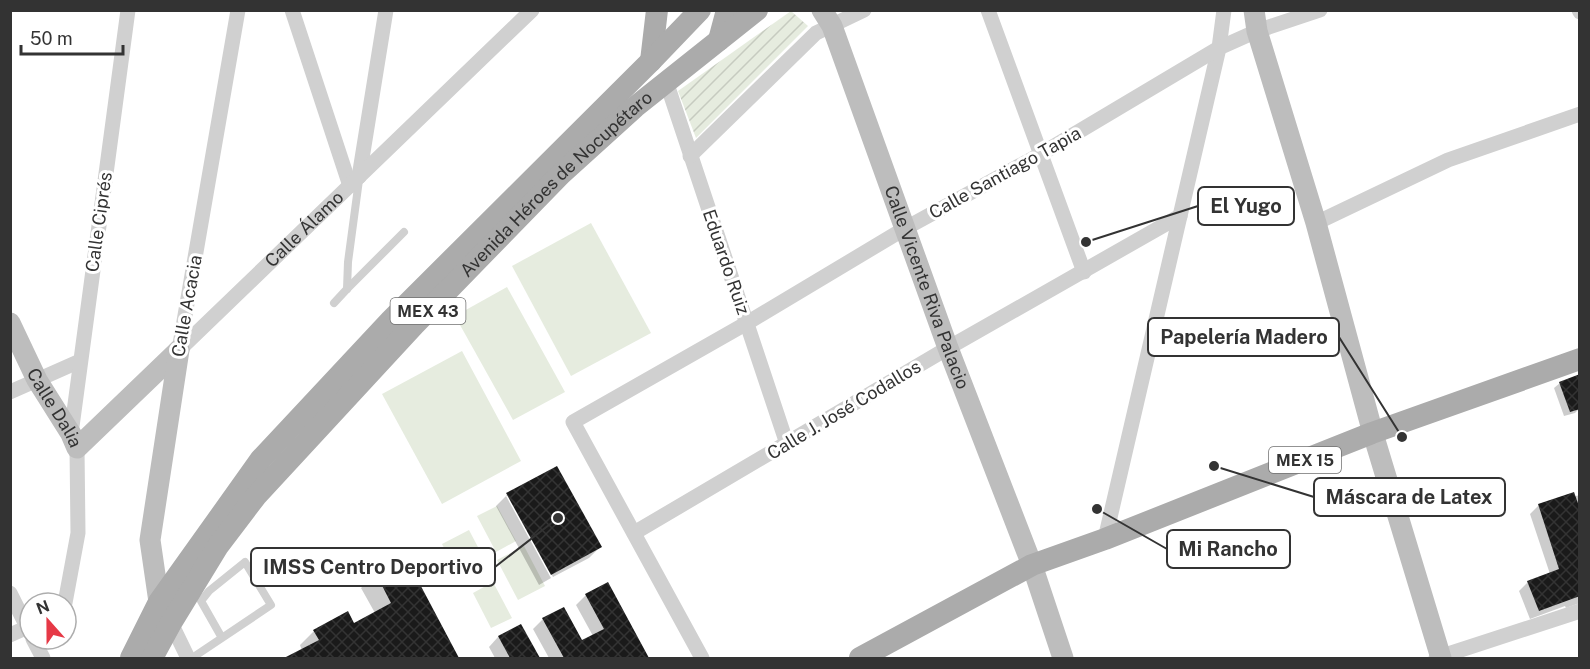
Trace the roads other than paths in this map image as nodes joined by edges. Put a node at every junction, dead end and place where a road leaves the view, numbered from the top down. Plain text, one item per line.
1 (128, 10) edge
2 (238, 10) edge
3 (292, 10) edge
4 (386, 10) edge
5 (532, 10) edge
6 (657, 10) edge
7 (700, 10) edge
8 (727, 10) edge
9 (757, 10) edge
10 (864, 10) edge
11 (988, 10) edge
12 (1224, 10) edge
13 (1320, 10) edge
14 (827, 18) edge
15 (1255, 21) edge
16 (719, 40) junction
17 (1219, 48) junction
18 (651, 61) junction
19 (666, 81) junction
20 (1580, 114) edge
21 (1041, 154) junction
22 (690, 156) junction
23 (354, 181) junction
24 (1180, 216) junction
25 (1316, 223) junction
26 (904, 229) junction
27 (404, 232) dead end
28 (1084, 272) junction
29 (347, 289) junction
30 (334, 303) dead end
31 (10, 323) edge
32 (747, 323) junction
33 (948, 348) junction
34 (179, 350) junction
35 (1580, 359) edge
36 (80, 361) junction
37 (37, 380) junction
38 (10, 392) edge
39 (1372, 433) junction
40 (74, 441) junction
41 (787, 444) junction
42 (634, 533) junction
43 (1105, 538) junction
44 (1032, 565) junction
45 (67, 591) edge
46 (10, 592) edge
47 (159, 602) junction
48 (18, 608) edge
49 (1580, 611) edge
50 (171, 623) junction
51 (222, 638) junction
52 (131, 658) edge
53 (152, 658) edge
54 (190, 658) edge
55 (702, 658) edge
56 (860, 658) edge
57 (1063, 658) edge
58 (1439, 658) edge

1 - 36 street, Calle Ciprés
2 - 34 street, Calle Acacia
3 - 23 street
4 - 23 street
5 - 23 street, Calle Álamo
6 - 18 main road
7 - 18 main road, Avenida Héroes de Nocupétaro / MEX 43
8 - 16 main road
9 - 16 main road, Avenida Héroes de Nocupétaro / MEX 43
10 - 14 street
11 - 21 street
12 - 17 street
13 - 15 street, Calle Santiago Tapia
14 - 22 street
14 - 26 street, Calle Vicente Riva Palacio
15 - 17 street, Calle Santiago Tapia
15 - 25 street
16 - 19 main road, Avenida Héroes de Nocupétaro / MEX 43
17 - 21 street, Calle Santiago Tapia
17 - 24 street
18 - 47 main road, Avenida Héroes de Nocupétaro / MEX 43
19 - 22 street, Eduardo Ruiz
19 - 50 main road, Avenida Héroes de Nocupétaro / MEX 43
20 - 25 street
21 - 26 street, Calle Santiago Tapia
21 - 28 street
22 - 32 street, Eduardo Ruiz
23 - 29 lane
23 - 34 street, Calle Álamo
24 - 28 street, Calle J. José Codallos
24 - 43 street
25 - 39 street
26 - 32 street, Calle Santiago Tapia
26 - 33 street, Calle Vicente Riva Palacio
27 - 29 lane
28 - 33 street, Calle J. José Codallos
29 - 30 lane
31 - 37 street, Calle Dalia
32 - 41 street, Eduardo Ruiz
32 - 42 street, Calle Santiago Tapia
33 - 41 street, Calle J. José Codallos
33 - 44 street, Calle Vicente Riva Palacio
34 - 40 street, Calle Álamo
34 - 47 street, Calle Acacia
35 - 39 main road, MEX 15
36 - 37 street
36 - 40 street, Calle Ciprés
37 - 38 street
37 - 40 street, Calle Dalia
39 - 43 main road, MEX 15
39 - 58 street
40 - 45 street, Calle Dalia
41 - 42 street, Calle J. José Codallos
42 - 55 street
43 - 44 main road, MEX 15
44 - 56 main road, MEX 15
44 - 57 street, Calle Vicente Riva Palacio
46 - 48 street
47 - 50 street
47 - 52 main road, Avenida Héroes de Nocupétaro / MEX 43
49 - 58 street
50 - 53 main road, Avenida Héroes de Nocupétaro / MEX 43
50 - 54 street
51 - 51 lane
51 - 54 lane

